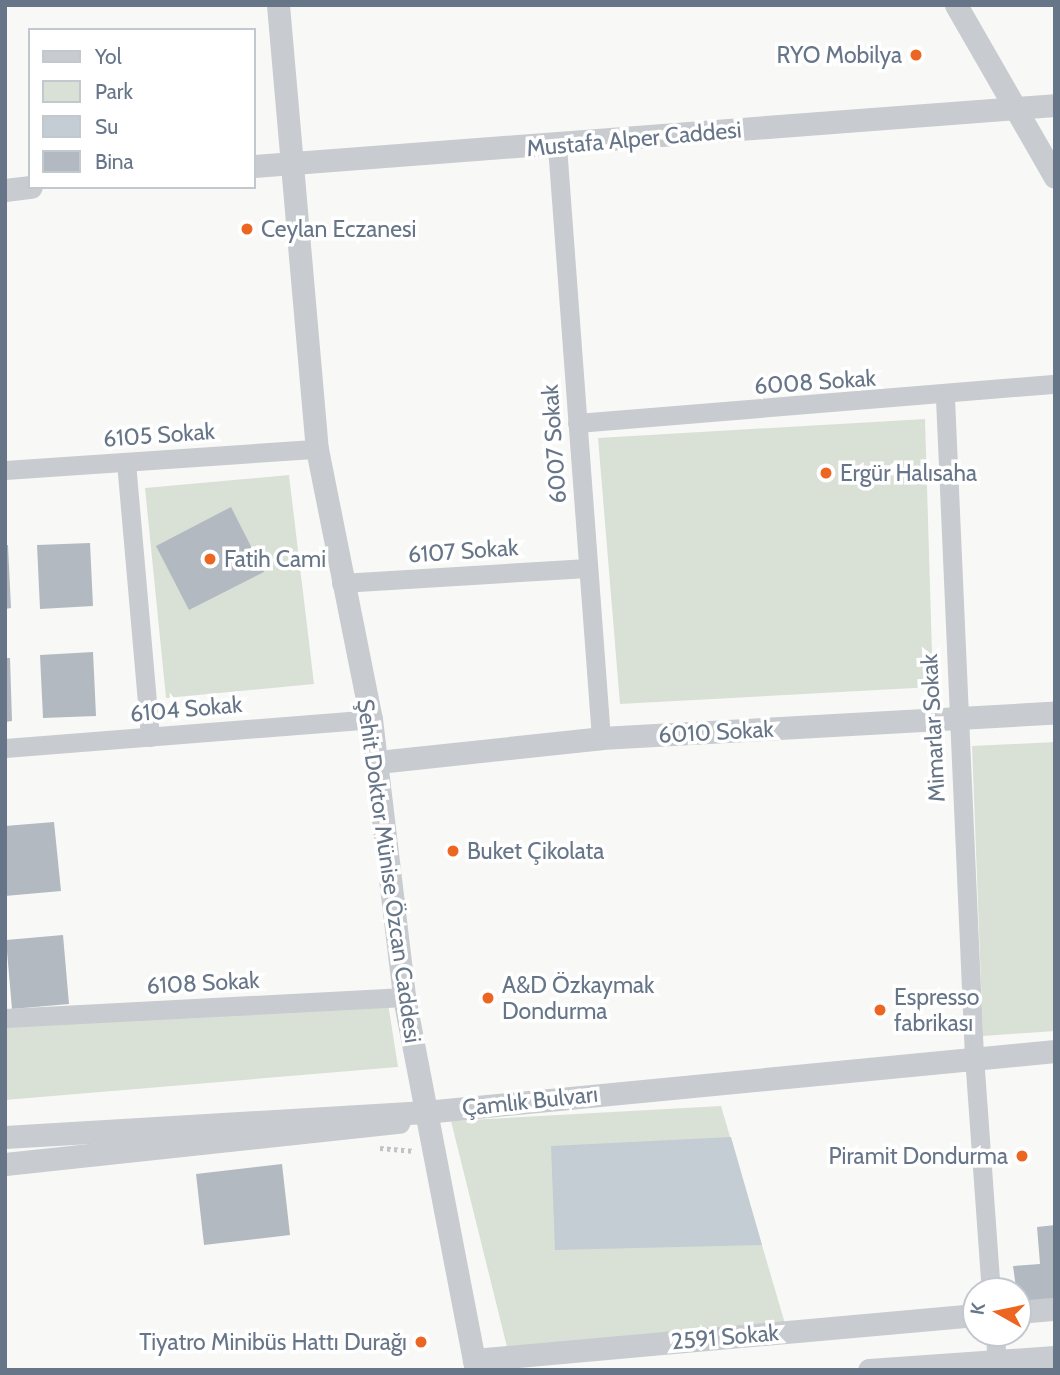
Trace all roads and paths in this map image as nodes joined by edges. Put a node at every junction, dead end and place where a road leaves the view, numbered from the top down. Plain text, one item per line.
1 (278, 5) edge
2 (956, 5) edge
3 (1055, 105) edge
4 (1015, 108) junction
5 (557, 146) junction
6 (290, 163) junction
7 (256, 166) edge
8 (1055, 177) edge
9 (28, 187) edge
10 (5, 190) edge
11 (1055, 384) edge
12 (945, 398) junction
13 (577, 423) junction
14 (317, 449) junction
15 (126, 462) junction
16 (5, 470) edge
17 (588, 568) junction
18 (341, 583) junction
19 (1055, 713) edge
20 (371, 719) junction
21 (957, 720) junction
22 (150, 737) junction
23 (601, 738) junction
24 (5, 748) edge
25 (378, 762) junction
26 (404, 997) junction
27 (5, 1018) edge
28 (1055, 1051) edge
29 (974, 1056) junction
30 (425, 1112) junction
31 (5, 1138) edge
32 (5, 1164) edge
33 (990, 1277) edge
34 (1055, 1309) edge
35 (1032, 1311) edge
36 (962, 1316) edge
37 (996, 1347) edge
38 (1055, 1357) edge
39 (475, 1365) edge
40 (997, 1365) edge
41 (869, 1370) edge

1 - 6 street, Şehit Doktor Münise Özcan Caddesi
2 - 4 street
3 - 4 street, Mustafa Alper Caddesi
4 - 5 street, Mustafa Alper Caddesi
4 - 8 street
5 - 6 street, Mustafa Alper Caddesi
5 - 13 street, 6007 Sokak
6 - 7 street, Mustafa Alper Caddesi
6 - 14 street, Şehit Doktor Münise Özcan Caddesi
9 - 10 street
11 - 12 street, 6008 Sokak
12 - 13 street, 6008 Sokak
12 - 21 street, Mimarlar Sokak
13 - 17 street, 6007 Sokak
14 - 15 street, 6105 Sokak
14 - 18 street, Şehit Doktor Münise Özcan Caddesi
15 - 16 street, 6105 Sokak
15 - 22 street
17 - 18 street, 6107 Sokak
17 - 23 street, 6007 Sokak
18 - 20 street, Şehit Doktor Münise Özcan Caddesi
19 - 21 street, 6010 Sokak
20 - 22 street, 6104 Sokak
20 - 25 street, Şehit Doktor Münise Özcan Caddesi
21 - 23 street, 6010 Sokak
21 - 29 street, Mimarlar Sokak
22 - 24 street, 6104 Sokak
23 - 25 street, 6010 Sokak
25 - 26 street, Şehit Doktor Münise Özcan Caddesi
26 - 27 street, 6108 Sokak
26 - 30 street, Şehit Doktor Münise Özcan Caddesi
28 - 29 street, Çamlık Bulvarı
29 - 30 street, Çamlık Bulvarı
29 - 33 street, Mimarlar Sokak
30 - 31 street, Çamlık Bulvarı
30 - 32 street
30 - 39 street, Şehit Doktor Münise Özcan Caddesi
34 - 35 street
36 - 39 street, 2591 Sokak
37 - 40 street
38 - 40 street
40 - 41 street

